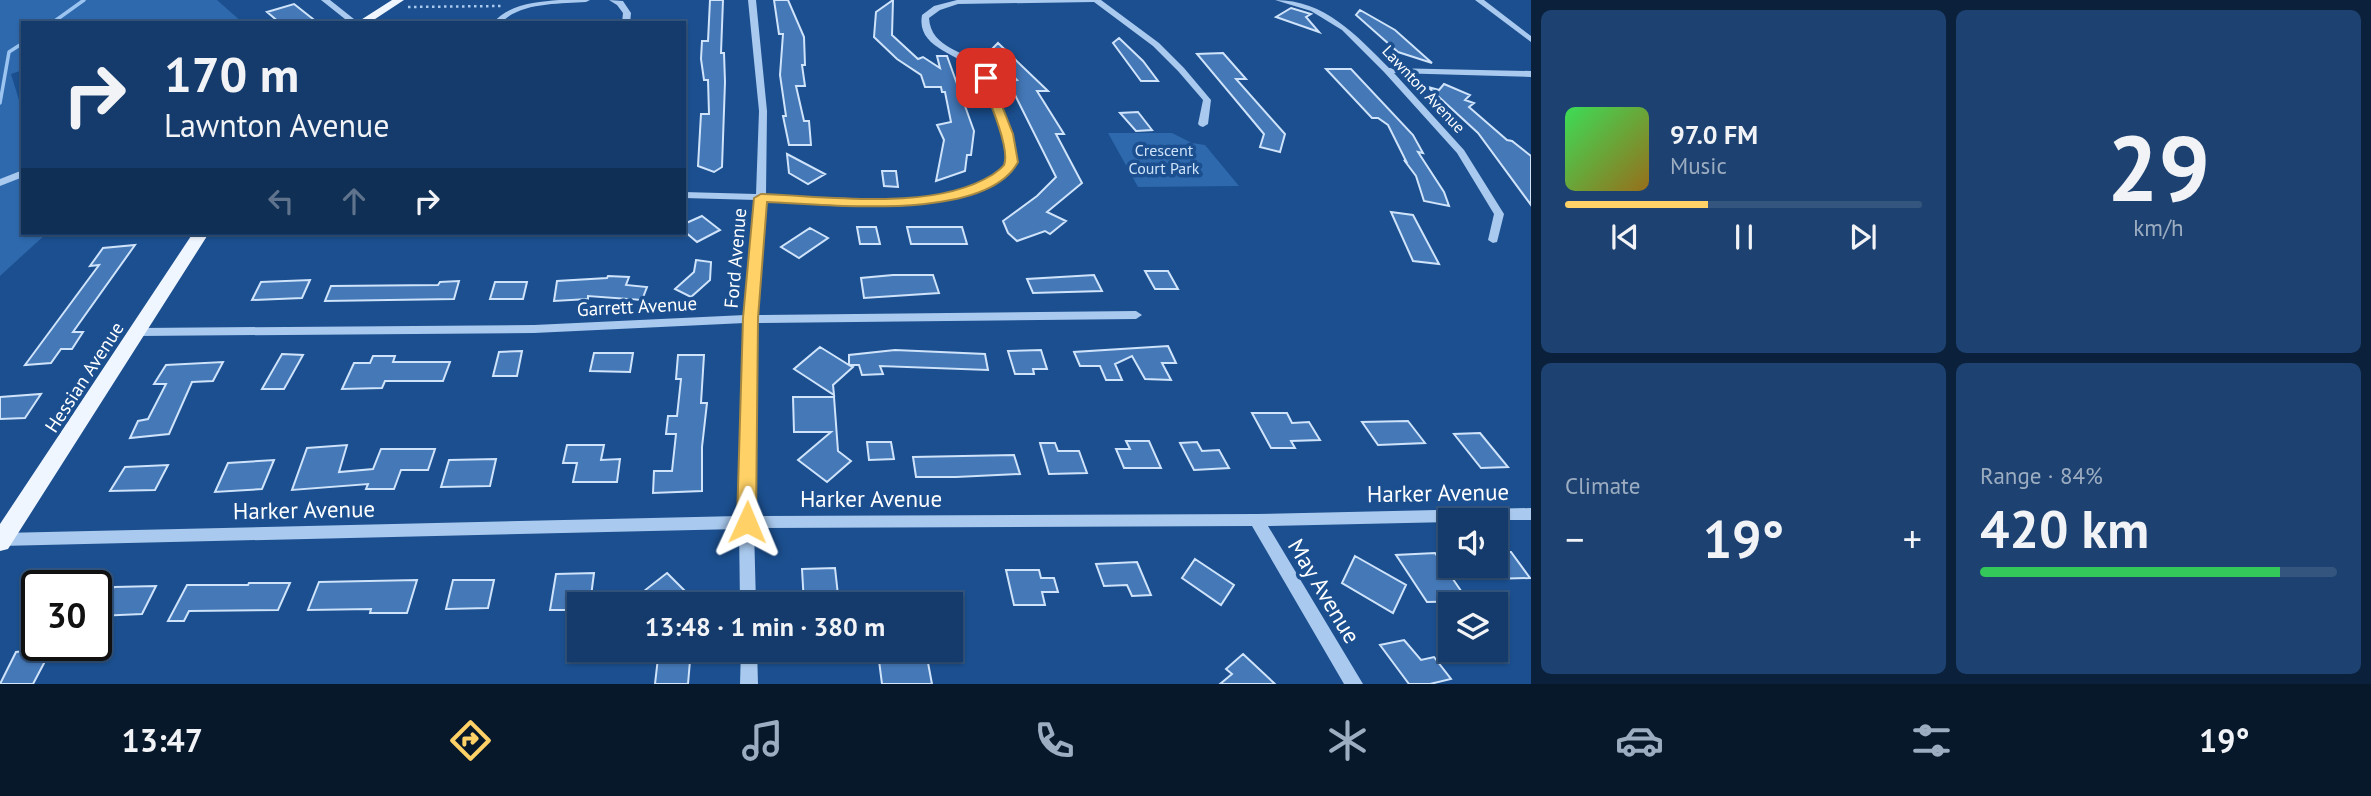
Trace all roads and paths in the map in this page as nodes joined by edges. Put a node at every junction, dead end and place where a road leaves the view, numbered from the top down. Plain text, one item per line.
1 (326, 0) edge
2 (400, 0) edge
3 (586, 0) edge
4 (613, 0) edge
5 (752, 0) edge
6 (1096, 0) edge
7 (1279, 0) edge
8 (1479, 0) edge
9 (388, 7) junction
10 (521, 8) junction
11 (352, 21) edge
12 (364, 21) edge
13 (498, 21) edge
14 (626, 21) edge
15 (1531, 40) edge
16 (1387, 70) junction
17 (1531, 74) edge
18 (1203, 124) dead end
19 (21, 174) edge
20 (0, 183) edge
21 (686, 195) edge
22 (761, 198) junction
23 (200, 235) edge
24 (1493, 240) dead end
25 (1136, 315) dead end
26 (751, 318) junction
27 (139, 332) junction
28 (1531, 514) edge
29 (1256, 520) junction
30 (747, 522) junction
31 (1, 541) edge
32 (748, 592) edge
33 (749, 662) edge
34 (749, 684) edge
35 (1354, 684) edge

1 - 11 street
2 - 9 main road
3 - 10 street
4 - 14 street
5 - 22 street, Ford Avenue
6 - 18 street
6 - 22 street
7 - 16 street, Lawnton Avenue
8 - 15 street
9 - 10 path
9 - 12 main road
10 - 13 street
16 - 17 street
16 - 24 street, Lawnton Avenue
19 - 20 street
21 - 22 street
22 - 26 street, Ford Avenue
23 - 27 main road, Hessian Avenue
25 - 26 street, Garrett Avenue
26 - 27 street, Garrett Avenue
26 - 30 street, Ford Avenue
27 - 31 main road, Hessian Avenue
28 - 29 street, Harker Avenue
29 - 30 street, Harker Avenue
29 - 35 street, May Avenue
30 - 31 street, Harker Avenue
30 - 32 street, Ford Avenue
33 - 34 street

